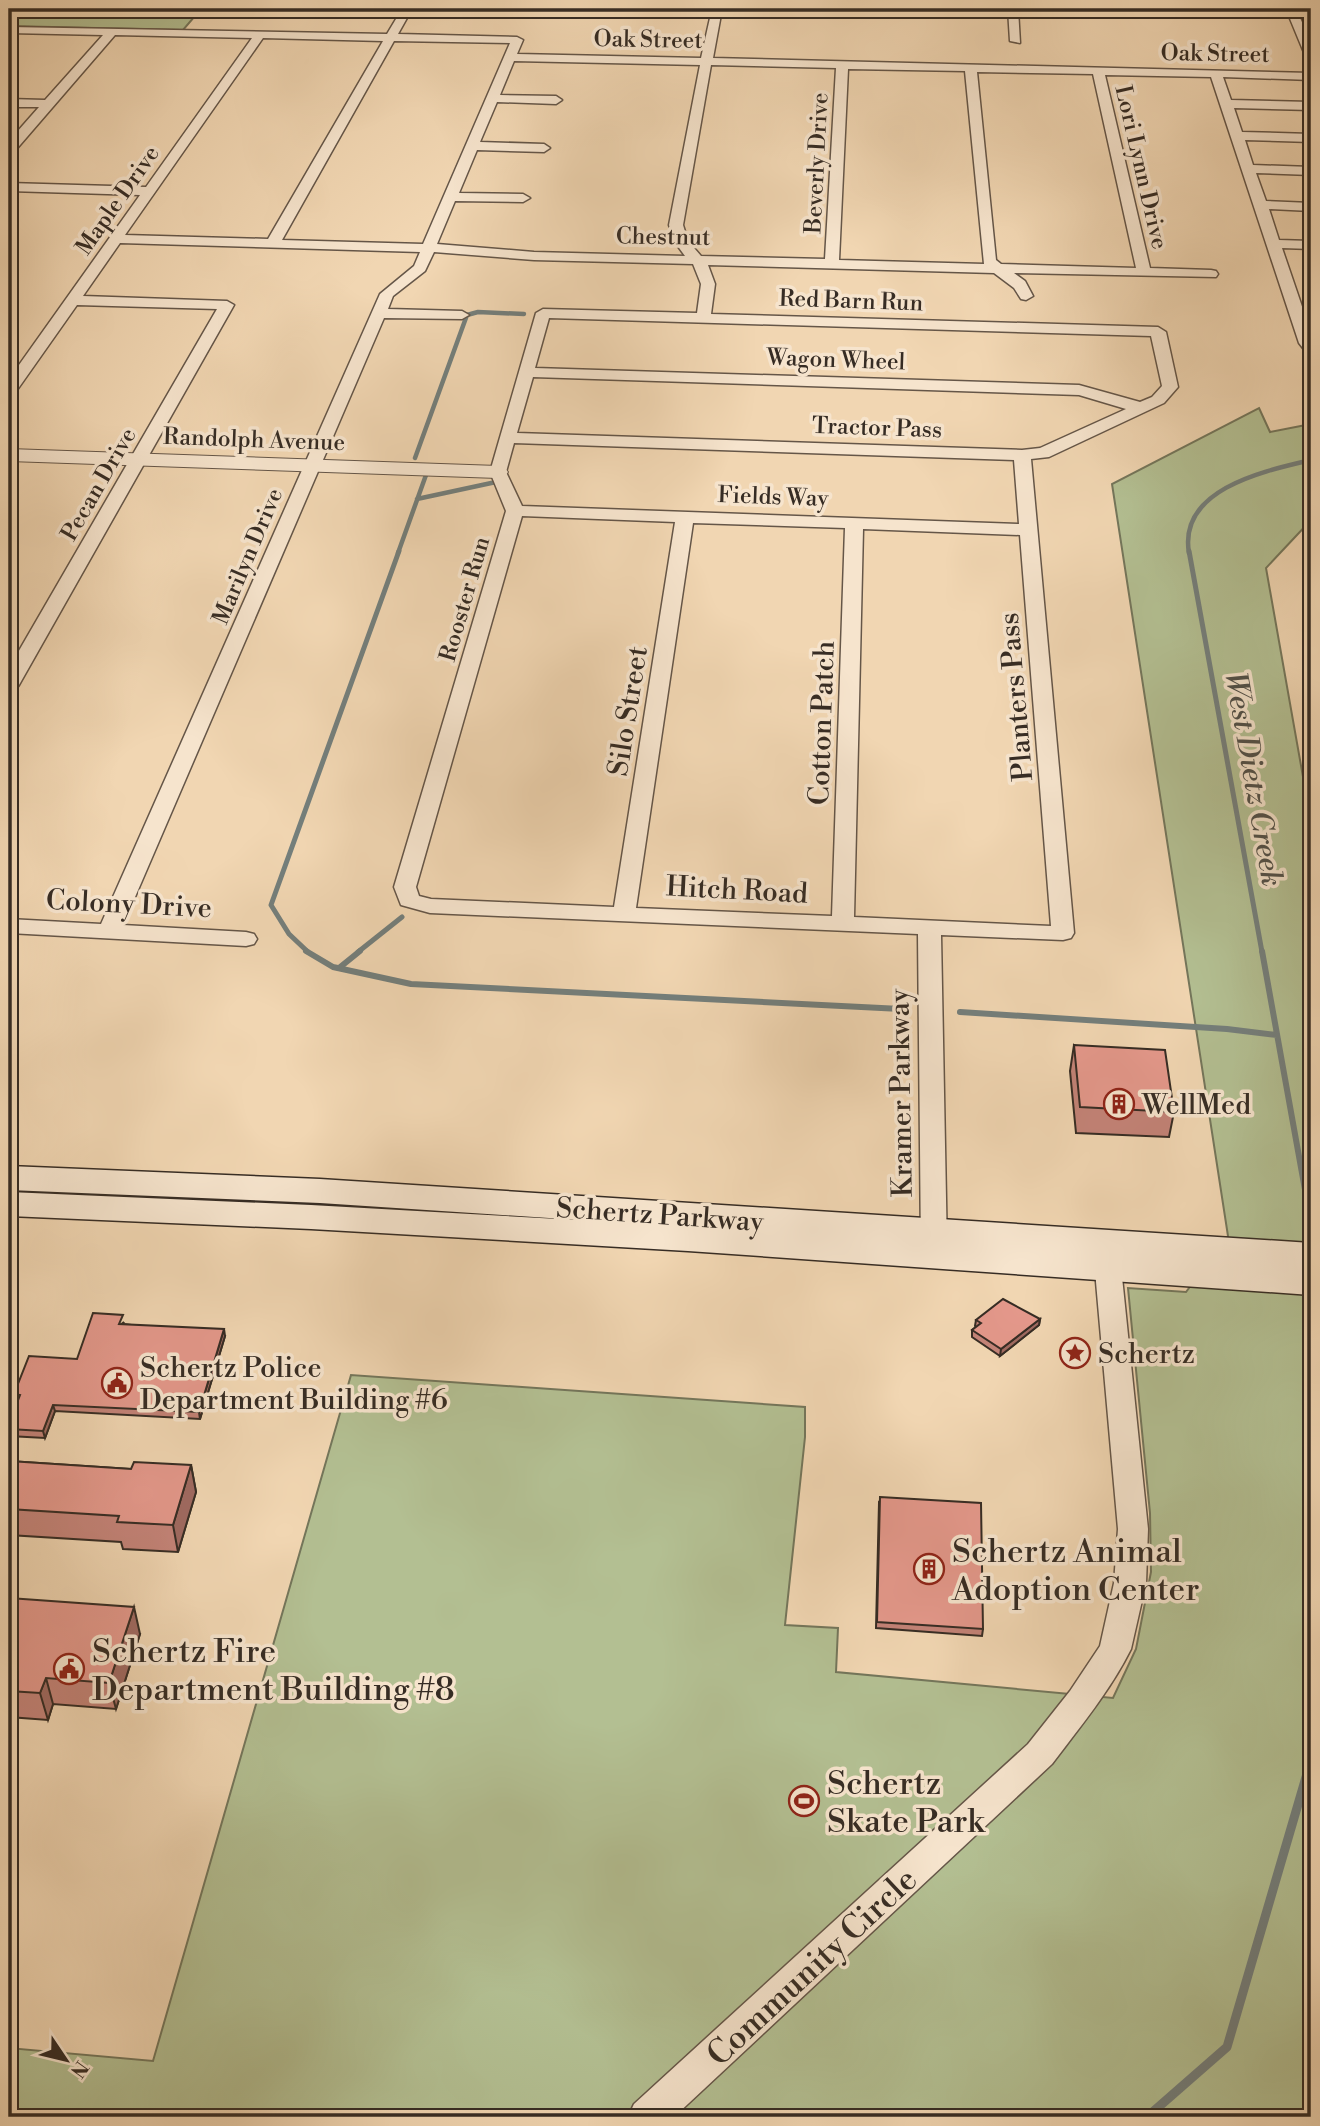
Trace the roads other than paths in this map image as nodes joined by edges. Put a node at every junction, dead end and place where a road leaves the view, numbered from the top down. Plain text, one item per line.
1 (407, 9) edge
2 (717, 9) edge
3 (1013, 9) edge
4 (1291, 9) edge
5 (9, 30) edge
6 (112, 32) junction
7 (260, 35) junction
8 (390, 38) junction
9 (1016, 41) dead end
10 (1311, 55) edge
11 (510, 57) junction
12 (708, 62) junction
13 (842, 65) junction
14 (971, 68) junction
15 (1098, 71) junction
16 (1216, 74) junction
17 (1311, 76) edge
18 (492, 98) junction
19 (556, 100) dead end
20 (9, 103) edge
21 (48, 104) junction
22 (1226, 104) junction
23 (1311, 106) edge
24 (1237, 136) junction
25 (1311, 138) edge
26 (473, 146) junction
27 (544, 148) dead end
28 (9, 149) edge
29 (1250, 169) junction
30 (1311, 171) edge
31 (9, 187) edge
32 (150, 191) junction
33 (451, 197) junction
34 (523, 198) dead end
35 (1261, 205) junction
36 (1311, 207) edge
37 (116, 239) junction
38 (273, 243) junction
39 (1274, 244) junction
40 (1311, 245) edge
41 (429, 248) junction
42 (696, 260) junction
43 (832, 263) junction
44 (997, 268) junction
45 (1144, 272) junction
46 (1210, 274) dead end
47 (1026, 296) dead end
48 (72, 300) junction
49 (379, 313) junction
50 (462, 316) dead end
51 (703, 318) junction
52 (1158, 332) joint
53 (1311, 349) edge
54 (528, 372) junction
55 (9, 390) edge
56 (1140, 408) junction
57 (509, 438) junction
58 (9, 455) edge
59 (1023, 455) junction
60 (137, 459) junction
61 (311, 465) junction
62 (498, 472) junction
63 (515, 511) junction
64 (685, 517) junction
65 (854, 524) junction
66 (1029, 530) junction
67 (9, 685) edge
68 (409, 900) joint
69 (624, 914) junction
70 (843, 924) junction
71 (9, 926) edge
72 (929, 929) junction
73 (109, 931) junction
74 (1063, 933) joint
75 (246, 939) dead end
76 (9, 1178) edge
77 (94, 1196) junction
78 (9, 1204) edge
79 (934, 1242) junction
80 (1107, 1254) junction
81 (1311, 1256) edge
82 (1186, 1261) junction
83 (1311, 1282) edge
84 (647, 2117) edge

1 - 8 street
2 - 12 street
3 - 9 street
4 - 10 street
5 - 6 street
6 - 7 street
6 - 21 street
7 - 8 street
7 - 32 street, Maple Drive
8 - 11 street
8 - 38 street
11 - 12 street, Oak Street
11 - 18 street, Marilyn Drive
12 - 13 street, Oak Street
12 - 42 street
13 - 14 street, Oak Street
13 - 43 street, Beverly Drive
14 - 15 street, Oak Street
14 - 44 street
15 - 16 street, Oak Street
15 - 45 street, Lori Lynn Drive
16 - 17 street, Oak Street
16 - 22 street
18 - 19 street
18 - 26 street, Marilyn Drive
20 - 21 street
21 - 28 street
22 - 23 street
22 - 24 street
24 - 25 street
24 - 29 street
26 - 27 street
26 - 33 street, Marilyn Drive
29 - 30 street
29 - 35 street
31 - 32 street
32 - 37 street, Maple Drive
33 - 34 street
33 - 41 street, Marilyn Drive
35 - 36 street
35 - 39 street
37 - 38 street, Chestnut
37 - 48 street, Maple Drive
38 - 41 street, Chestnut
39 - 40 street
39 - 53 street
41 - 42 street, Chestnut
41 - 49 street, Marilyn Drive
42 - 43 street, Chestnut
42 - 51 street
43 - 44 street, Chestnut
44 - 45 street, Chestnut
44 - 47 street
45 - 46 street, Chestnut
48 - 55 street, Maple Drive
48 - 60 street, Pecan Drive
49 - 50 street
49 - 61 street, Marilyn Drive
51 - 52 street, Red Barn Run
51 - 54 street, Red Barn Run
52 - 56 street, Tractor Pass
54 - 56 street, Wagon Wheel
54 - 57 street
56 - 59 street, Tractor Pass
57 - 59 street, Tractor Pass
57 - 62 street
58 - 60 street, Randolph Avenue
59 - 66 street, Planters Pass
60 - 61 street, Randolph Avenue
60 - 67 street, Pecan Drive
61 - 62 street, Randolph Avenue
61 - 73 street, Marilyn Drive
62 - 63 street, Rooster Run
63 - 64 street, Fields Way
63 - 68 street, Rooster Run
64 - 65 street, Fields Way
64 - 69 street, Silo Street
65 - 66 street, Fields Way
65 - 70 street, Cotton Patch
66 - 74 street, Planters Pass
68 - 69 street, Hitch Road
69 - 70 street, Hitch Road
70 - 72 street, Hitch Road
71 - 73 street, Colony Drive
72 - 74 street, Hitch Road
72 - 79 street, Kramer Parkway
73 - 75 street, Colony Drive
76 - 77 main road, Schertz Parkway
77 - 78 main road, Schertz Parkway
77 - 79 main road, Schertz Parkway
79 - 80 main road, Schertz Parkway
80 - 82 main road, Schertz Parkway
80 - 84 street, Community Circle
81 - 82 main road, Schertz Parkway
82 - 83 main road, Schertz Parkway

